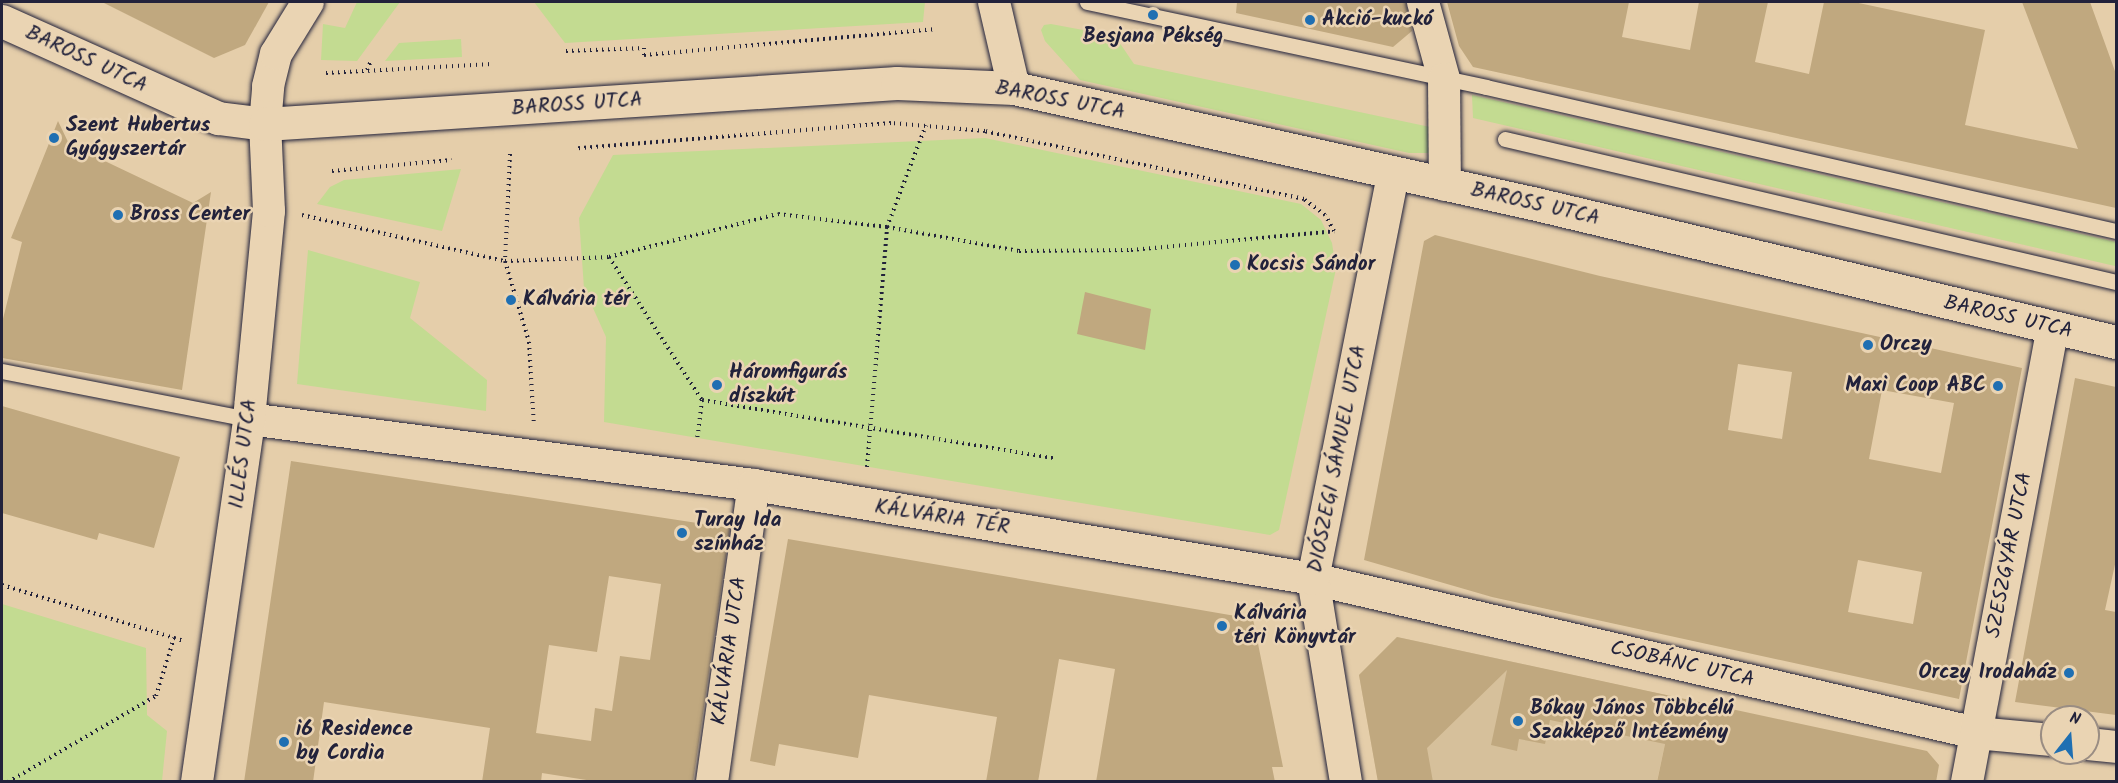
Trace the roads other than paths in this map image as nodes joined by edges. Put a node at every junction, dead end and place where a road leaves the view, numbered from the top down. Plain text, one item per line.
1 (308, 2) edge
2 (994, 2) edge
3 (1087, 2) edge
4 (1423, 2) edge
5 (2, 21) edge
6 (1444, 79) junction
7 (1014, 88) junction
8 (265, 124) junction
9 (1505, 139) dead end
10 (1394, 174) junction
11 (1445, 185) junction
12 (2116, 231) edge
13 (2116, 282) edge
14 (2053, 329) junction
15 (2116, 342) edge
16 (2, 371) edge
17 (249, 419) junction
18 (754, 485) junction
19 (1313, 579) junction
20 (1976, 733) junction
21 (2040, 739) edge
22 (2100, 745) edge
23 (2116, 747) edge
24 (197, 782) edge
25 (712, 782) edge
26 (1346, 782) edge
27 (1967, 782) edge

1 - 8 street, ILLÉS UTCA
2 - 7 street
3 - 6 lane
4 - 6 street
5 - 8 street, BAROSS UTCA
6 - 11 street
6 - 12 lane
7 - 8 street, BAROSS UTCA
7 - 10 street, BAROSS UTCA
8 - 17 street, ILLÉS UTCA
9 - 13 lane
10 - 11 street, BAROSS UTCA
10 - 19 street, DIÓSZEGI SÁMUEL UTCA
11 - 14 street, BAROSS UTCA
14 - 15 street, BAROSS UTCA
14 - 20 street, SZESZGYÁR UTCA
16 - 17 lane
17 - 18 street, KÁLVÁRIA TÉR
17 - 24 street, ILLÉS UTCA
18 - 19 street, KÁLVÁRIA TÉR
18 - 25 street, KÁLVÁRIA UTCA
19 - 20 street, CSOBÁNC UTCA
19 - 26 street, DIÓSZEGI SÁMUEL UTCA
20 - 21 street, CSOBÁNC UTCA
20 - 27 street, SZESZGYÁR UTCA
22 - 23 street

